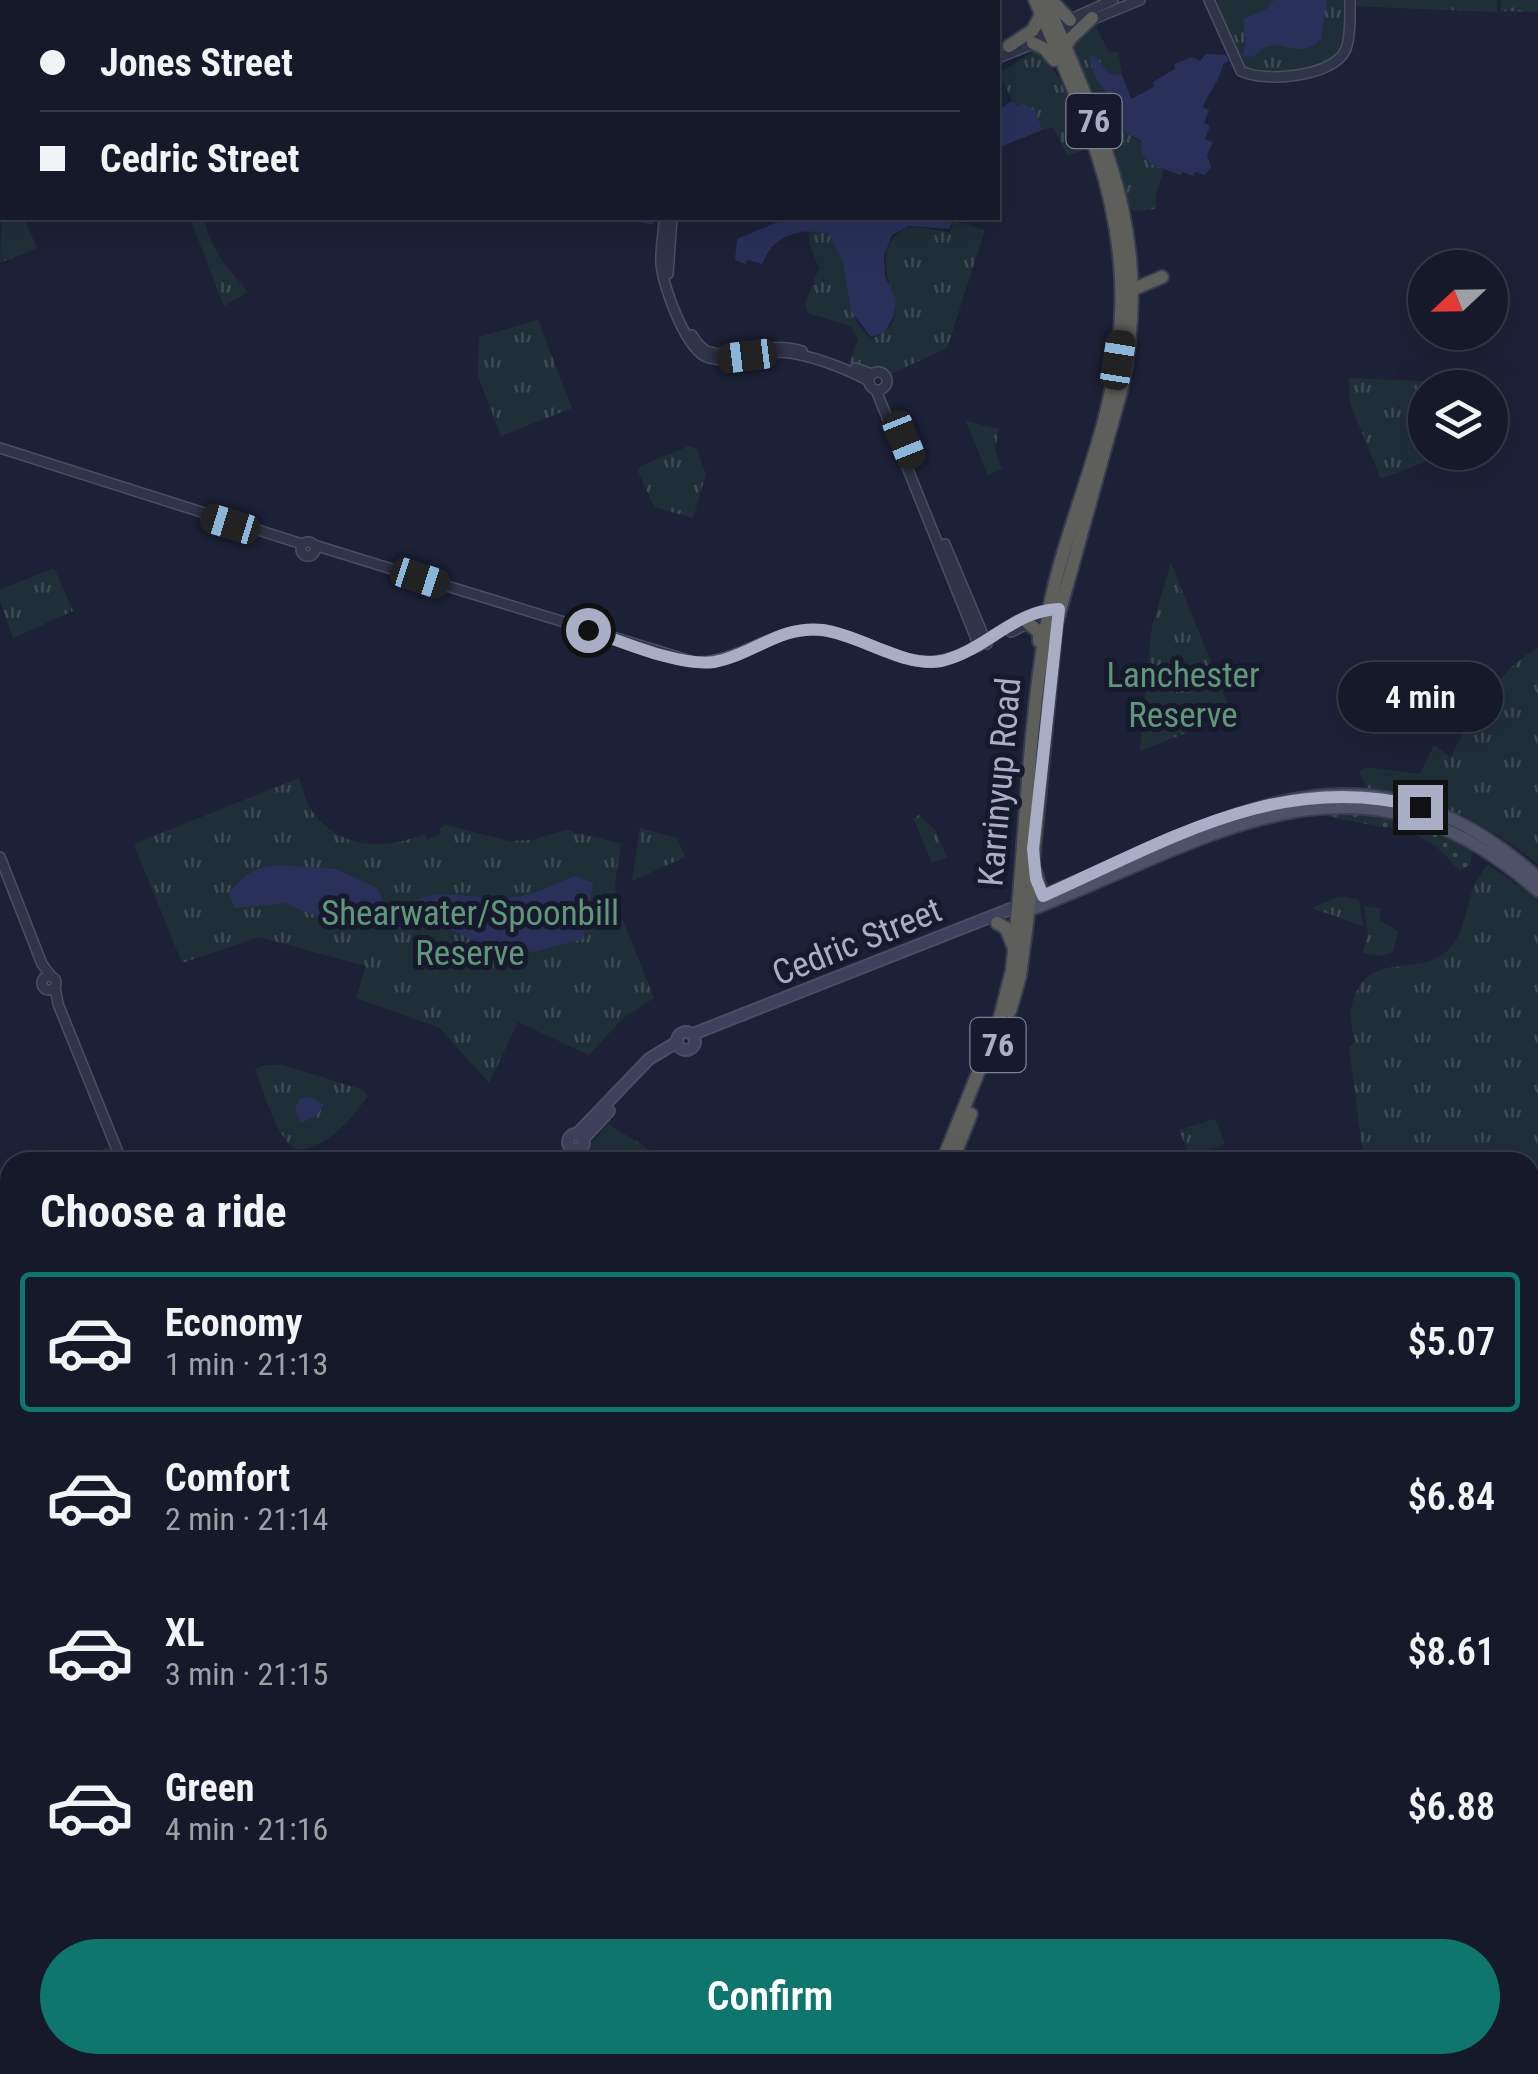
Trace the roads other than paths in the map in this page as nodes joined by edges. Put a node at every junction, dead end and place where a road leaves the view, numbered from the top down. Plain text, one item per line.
1 (1034, 0) edge
2 (1049, 0) edge
3 (1113, 0) edge
4 (1140, 0) edge
5 (1208, 0) edge
6 (1350, 0) edge
7 (1126, 3) edge
8 (1041, 14) junction
9 (1092, 18) junction
10 (1070, 20) junction
11 (1052, 31) junction
12 (1033, 43) junction
13 (1064, 48) junction
14 (1001, 52) edge
15 (1070, 88) junction
16 (664, 220) edge
17 (672, 220) edge
18 (1162, 277) dead end
19 (1134, 288) junction
20 (875, 383) junction
21 (0, 450) edge
22 (1100, 466) junction
23 (1082, 496) junction
24 (1053, 613) junction
25 (1028, 623) junction
26 (982, 644) junction
27 (1041, 663) junction
28 (1172, 845) junction
29 (1033, 849) junction
30 (0, 857) edge
31 (1106, 872) junction
32 (1538, 878) edge
33 (1538, 891) edge
34 (1043, 896) junction
35 (1023, 908) junction
36 (996, 923) junction
37 (1014, 954) junction
38 (694, 1038) junction
39 (118, 1152) edge
40 (568, 1152) edge
41 (946, 1152) edge
42 (956, 1152) edge

1 - 8 highway, Karrinyup Road / 76
2 - 10 highway
2 - 11 highway, Karrinyup Road / 76
3 - 10 street
4 - 7 street
5 - 6 street
7 - 9 street
8 - 11 highway, Karrinyup Road / 76
8 - 14 highway
9 - 11 street
9 - 13 highway
10 - 11 street
11 - 12 street
11 - 13 highway, Karrinyup Road / 76
11 - 14 street
11 - 15 highway, Karrinyup Road / 76
12 - 14 street
12 - 15 highway
13 - 19 highway, Karrinyup Road / 76
15 - 23 highway, Karrinyup Road / 76
16 - 20 street
17 - 20 street
18 - 19 highway
19 - 22 highway, Karrinyup Road / 76
20 - 26 street
21 - 26 street
22 - 23 highway
22 - 24 highway, Karrinyup Road / 76
23 - 24 highway, Karrinyup Road / 76
24 - 25 street
24 - 26 street
24 - 27 highway, Karrinyup Road / 76
24 - 29 highway, Karrinyup Road / 76
25 - 26 street
25 - 27 highway
27 - 35 highway, Karrinyup Road / 76
28 - 31 main road, Cedric Street
28 - 32 main road, Cedric Street
28 - 33 main road, Cedric Street
29 - 34 highway
29 - 35 highway, Karrinyup Road / 76
30 - 39 street
31 - 34 main road, Cedric Street
31 - 35 main road, Cedric Street
34 - 35 main road, Cedric Street
35 - 36 main road, Cedric Street
35 - 37 highway, Karrinyup Road / 76
35 - 38 main road, Cedric Street
35 - 42 highway, Karrinyup Road / 76
36 - 37 highway
36 - 38 main road, Cedric Street
37 - 41 highway, Karrinyup Road / 76
38 - 40 main road, Cedric Street

